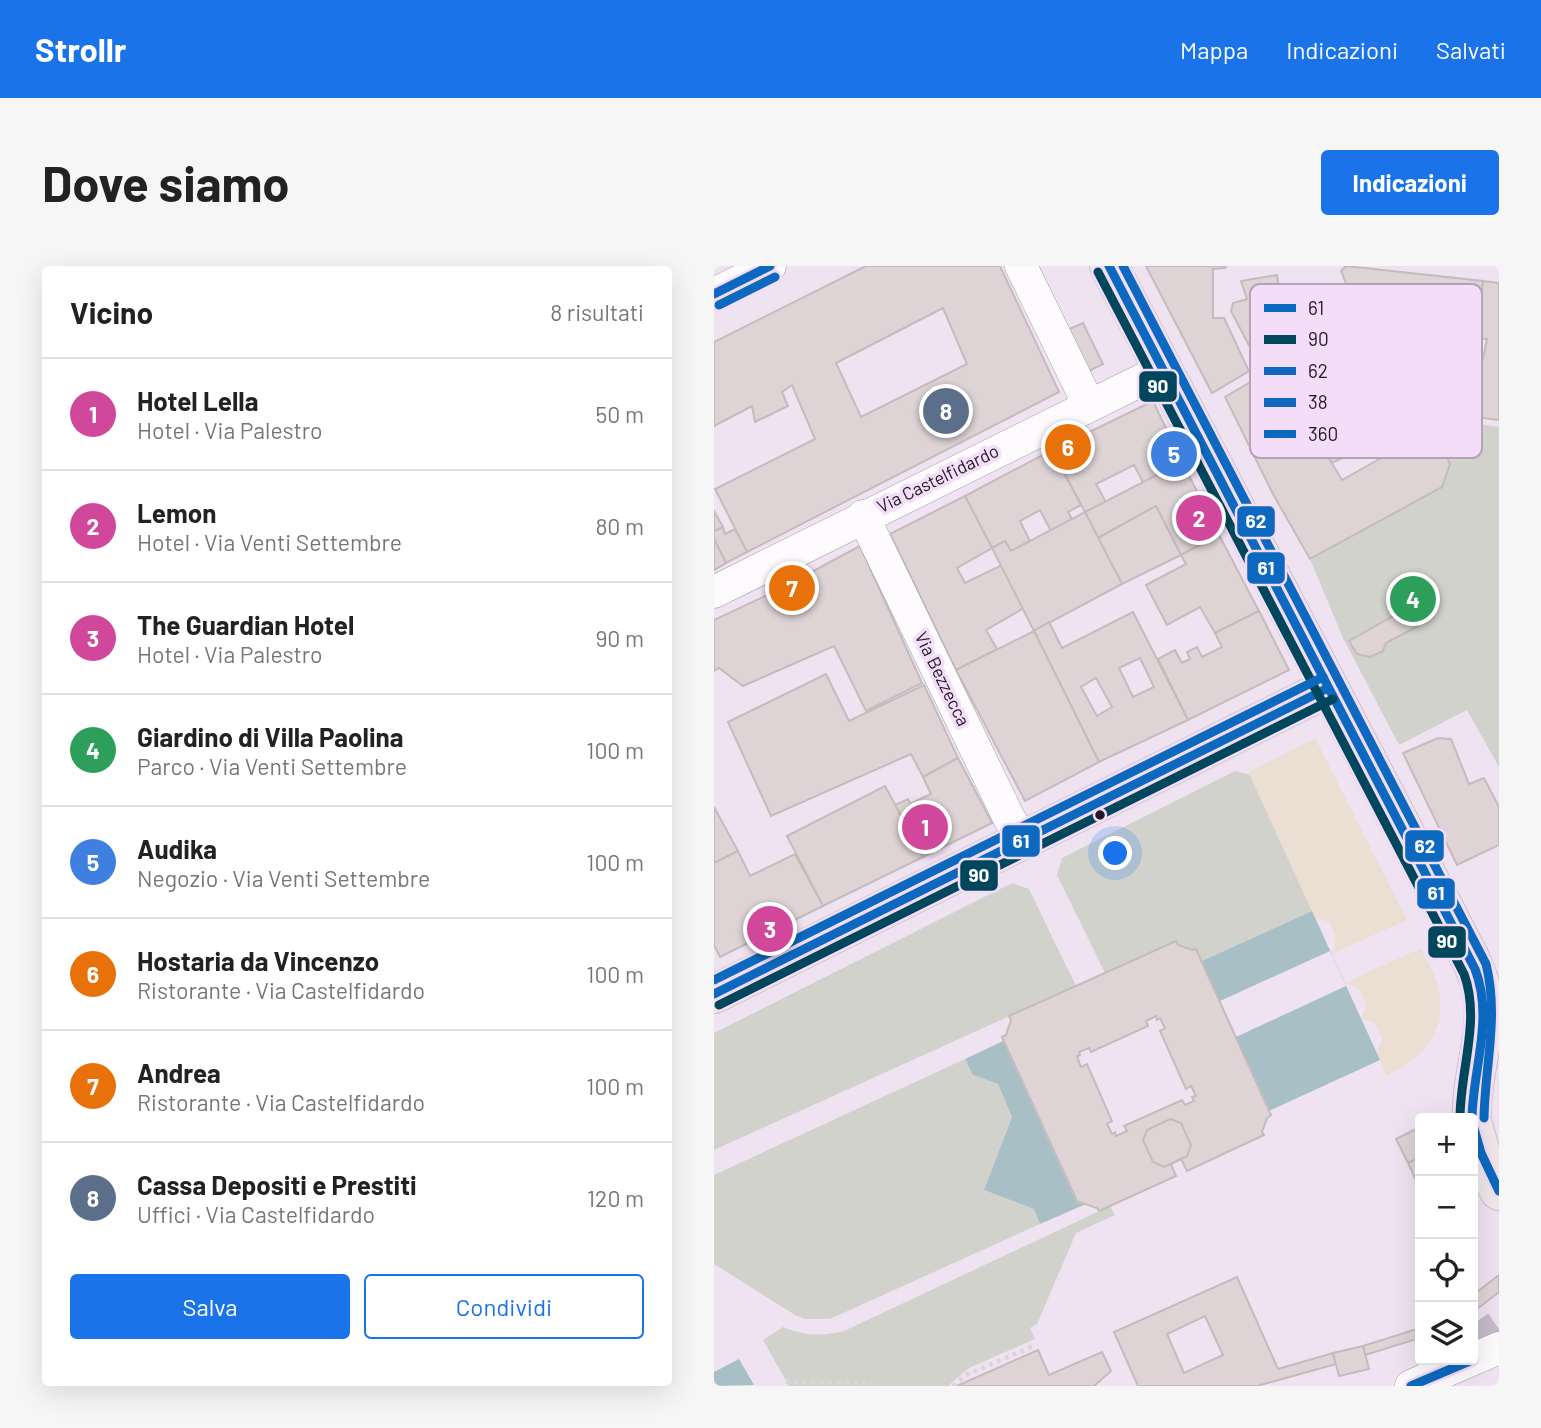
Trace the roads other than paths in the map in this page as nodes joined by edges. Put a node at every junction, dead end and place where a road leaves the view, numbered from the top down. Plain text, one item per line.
1 (770, 266) edge
2 (1021, 266) edge
3 (1109, 266) edge
4 (714, 294) edge
5 (1164, 369) junction
6 (1089, 405) junction
7 (863, 516) junction
8 (714, 592) edge
9 (1328, 688) junction
10 (1022, 840) junction
11 (1490, 993) edge
12 (714, 995) edge
13 (1472, 1113) edge
14 (1478, 1142) edge
15 (1499, 1191) edge
16 (1499, 1348) edge
17 (1478, 1358) edge
18 (1463, 1365) edge
19 (1465, 1365) edge
20 (1411, 1386) edge
21 (1434, 1386) edge

1 - 4 street
2 - 6 street
3 - 5 main road
5 - 6 street, Via Castelfidardo
5 - 9 main road
6 - 7 street, Via Castelfidardo
7 - 8 street, Via Castelfidardo
7 - 10 street, Via Bezzecca
9 - 10 main road
9 - 11 main road
10 - 12 main road
11 - 13 main road
14 - 15 main road
16 - 17 street
18 - 20 street
19 - 21 street

